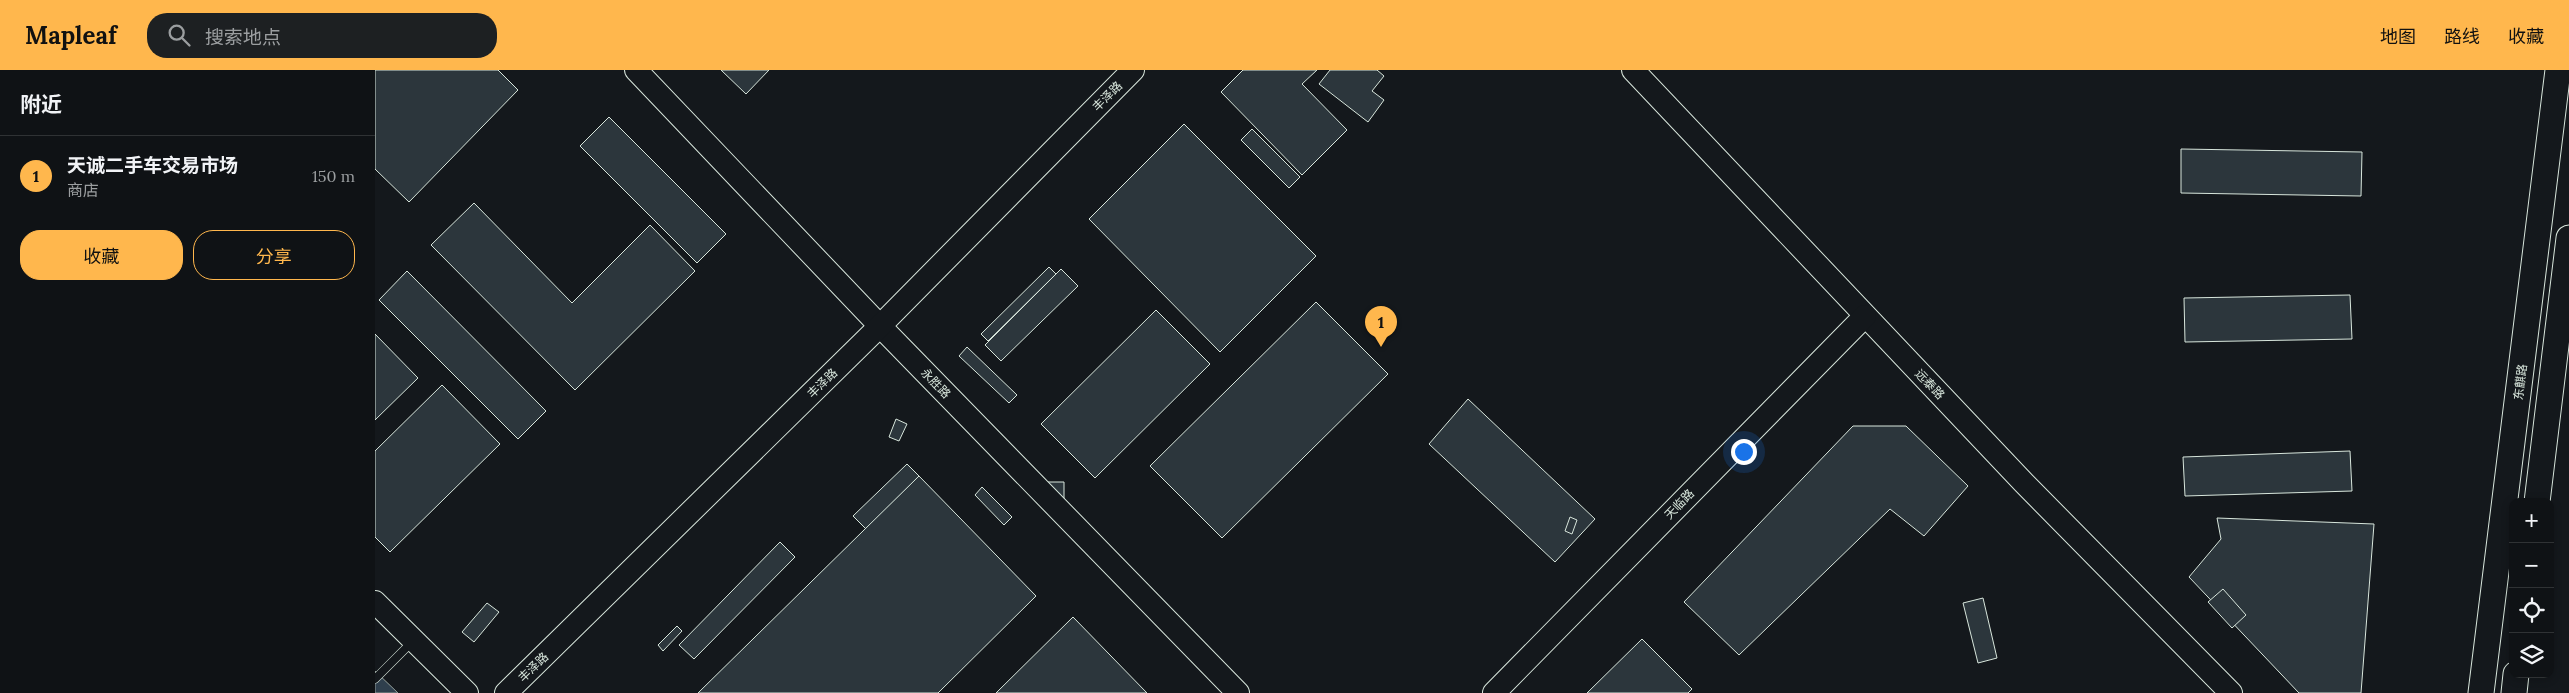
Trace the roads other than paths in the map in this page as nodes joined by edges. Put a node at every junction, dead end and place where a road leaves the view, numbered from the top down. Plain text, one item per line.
1 (636, 70) edge
2 (1133, 70) edge
3 (1633, 70) edge
4 (2558, 70) edge
5 (2569, 238) edge
6 (1865, 316) junction
7 (880, 326) junction
8 (2537, 498) edge
9 (381, 608) edge
10 (2515, 678) edge
11 (375, 679) edge
12 (467, 693) edge
13 (506, 693) edge
14 (1237, 693) edge
15 (1494, 693) edge
16 (2231, 693) edge
17 (2481, 693) edge
18 (2513, 693) edge

1 - 7 street, 永胜路
2 - 7 street, 丰泽路
3 - 6 street, 远泰路
4 - 17 main road, 东麒路
5 - 8 main road
6 - 15 street, 天临路
6 - 16 street, 远泰路
7 - 13 street, 丰泽路
7 - 14 street, 永胜路
9 - 11 lane
9 - 12 street
10 - 18 main road

